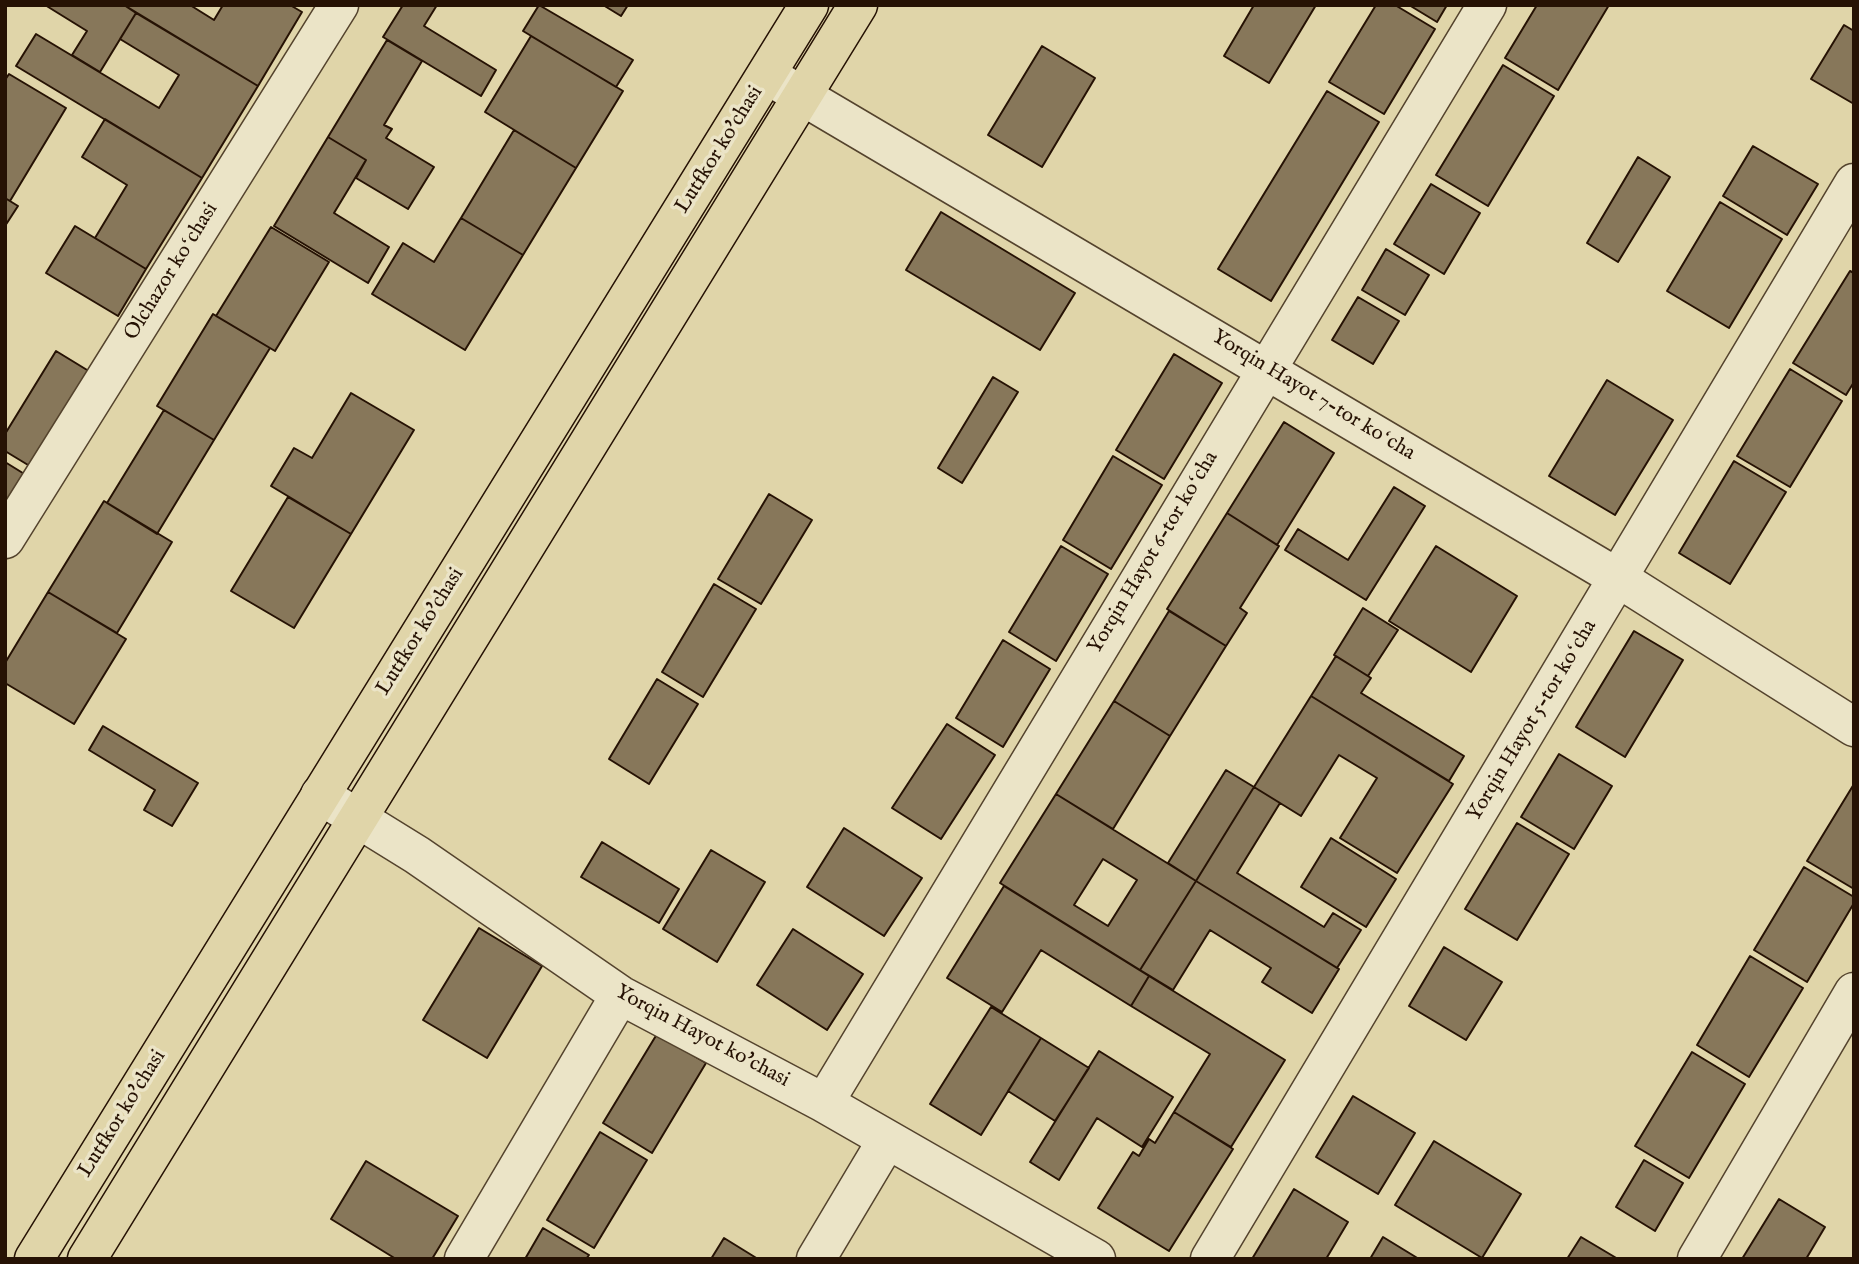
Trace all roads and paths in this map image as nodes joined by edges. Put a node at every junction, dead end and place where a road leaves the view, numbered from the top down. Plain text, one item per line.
1 (339, 5) edge
2 (809, 5) edge
3 (859, 5) edge
4 (1487, 5) edge
5 (767, 75) junction
6 (803, 96) junction
7 (1854, 183) edge
8 (1266, 368) junction
9 (5, 539) edge
10 (1618, 578) junction
11 (1854, 727) edge
12 (320, 795) junction
13 (358, 818) junction
14 (1854, 992) edge
15 (620, 995) junction
16 (824, 1103) junction
17 (887, 1140) junction
18 (34, 1259) edge
19 (87, 1259) edge
20 (464, 1259) edge
21 (816, 1259) edge
22 (1096, 1259) edge
23 (1210, 1259) edge
24 (1697, 1259) edge

1 - 9 street, Olchazor koʻchasi
2 - 5 main road, Lutfkor ko'chasi
3 - 6 main road, Lutfkor ko'chasi
4 - 8 street, Yorqin Hayot 6-tor koʻcha
5 - 6 street, Yorqin Hayot 7-tor koʻcha
5 - 12 main road, Lutfkor ko'chasi
6 - 8 street, Yorqin Hayot 7-tor koʻcha
6 - 13 main road, Lutfkor ko'chasi
7 - 10 street, Yorqin Hayot 5-tor koʻcha
8 - 10 street, Yorqin Hayot 7-tor koʻcha
8 - 16 street, Yorqin Hayot 6-tor koʻcha
10 - 11 street, Yorqin Hayot 7-tor koʻcha
10 - 23 street, Yorqin Hayot 5-tor koʻcha
12 - 13 street, Yorqin Hayot ko'chasi
12 - 18 main road, Lutfkor ko'chasi
13 - 15 street, Yorqin Hayot ko'chasi
13 - 19 main road, Lutfkor ko'chasi
14 - 24 street
15 - 16 street, Yorqin Hayot ko'chasi
15 - 20 street
16 - 17 street, Yorqin Hayot ko'chasi
17 - 21 street
17 - 22 street, Yorqin Hayot ko'chasi

